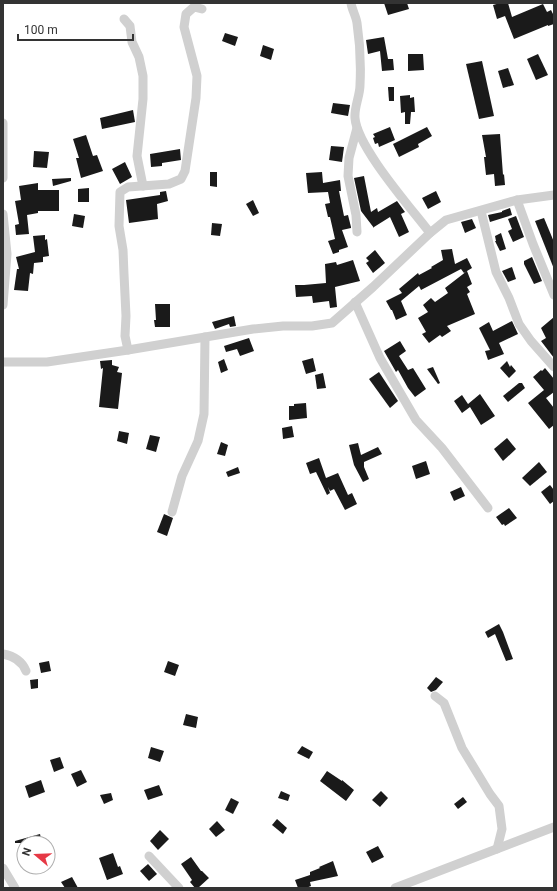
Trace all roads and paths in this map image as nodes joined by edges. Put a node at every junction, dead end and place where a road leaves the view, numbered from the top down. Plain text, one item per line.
1 (351, 3) edge
2 (202, 9) dead end
3 (124, 18) dead end
4 (3, 123) edge
5 (357, 128) junction
6 (3, 149) edge
7 (3, 178) edge
8 (143, 186) junction
9 (554, 195) edge
10 (517, 200) junction
11 (481, 211) junction
12 (3, 214) edge
13 (357, 232) dead end
14 (430, 233) junction
15 (554, 295) edge
16 (355, 302) junction
17 (3, 305) edge
18 (205, 337) junction
19 (128, 350) junction
20 (3, 362) edge
21 (554, 367) edge
22 (488, 508) dead end
23 (172, 512) dead end
24 (3, 654) edge
25 (26, 671) dead end
26 (435, 696) dead end
27 (554, 827) edge
28 (497, 849) junction
29 (149, 856) dead end
30 (3, 868) edge
31 (15, 888) edge
32 (179, 888) edge
33 (395, 888) edge

1 - 5 street
2 - 8 street
3 - 8 street
4 - 6 street
5 - 13 street
5 - 14 street
6 - 7 street
8 - 19 street
9 - 10 street
10 - 11 street
10 - 15 street
11 - 14 street
11 - 21 street
12 - 17 street
14 - 16 street
16 - 18 street
16 - 22 street
18 - 19 street
18 - 23 street
19 - 20 street
24 - 25 street
26 - 28 street
27 - 28 street
28 - 33 street
29 - 32 street
30 - 31 street

